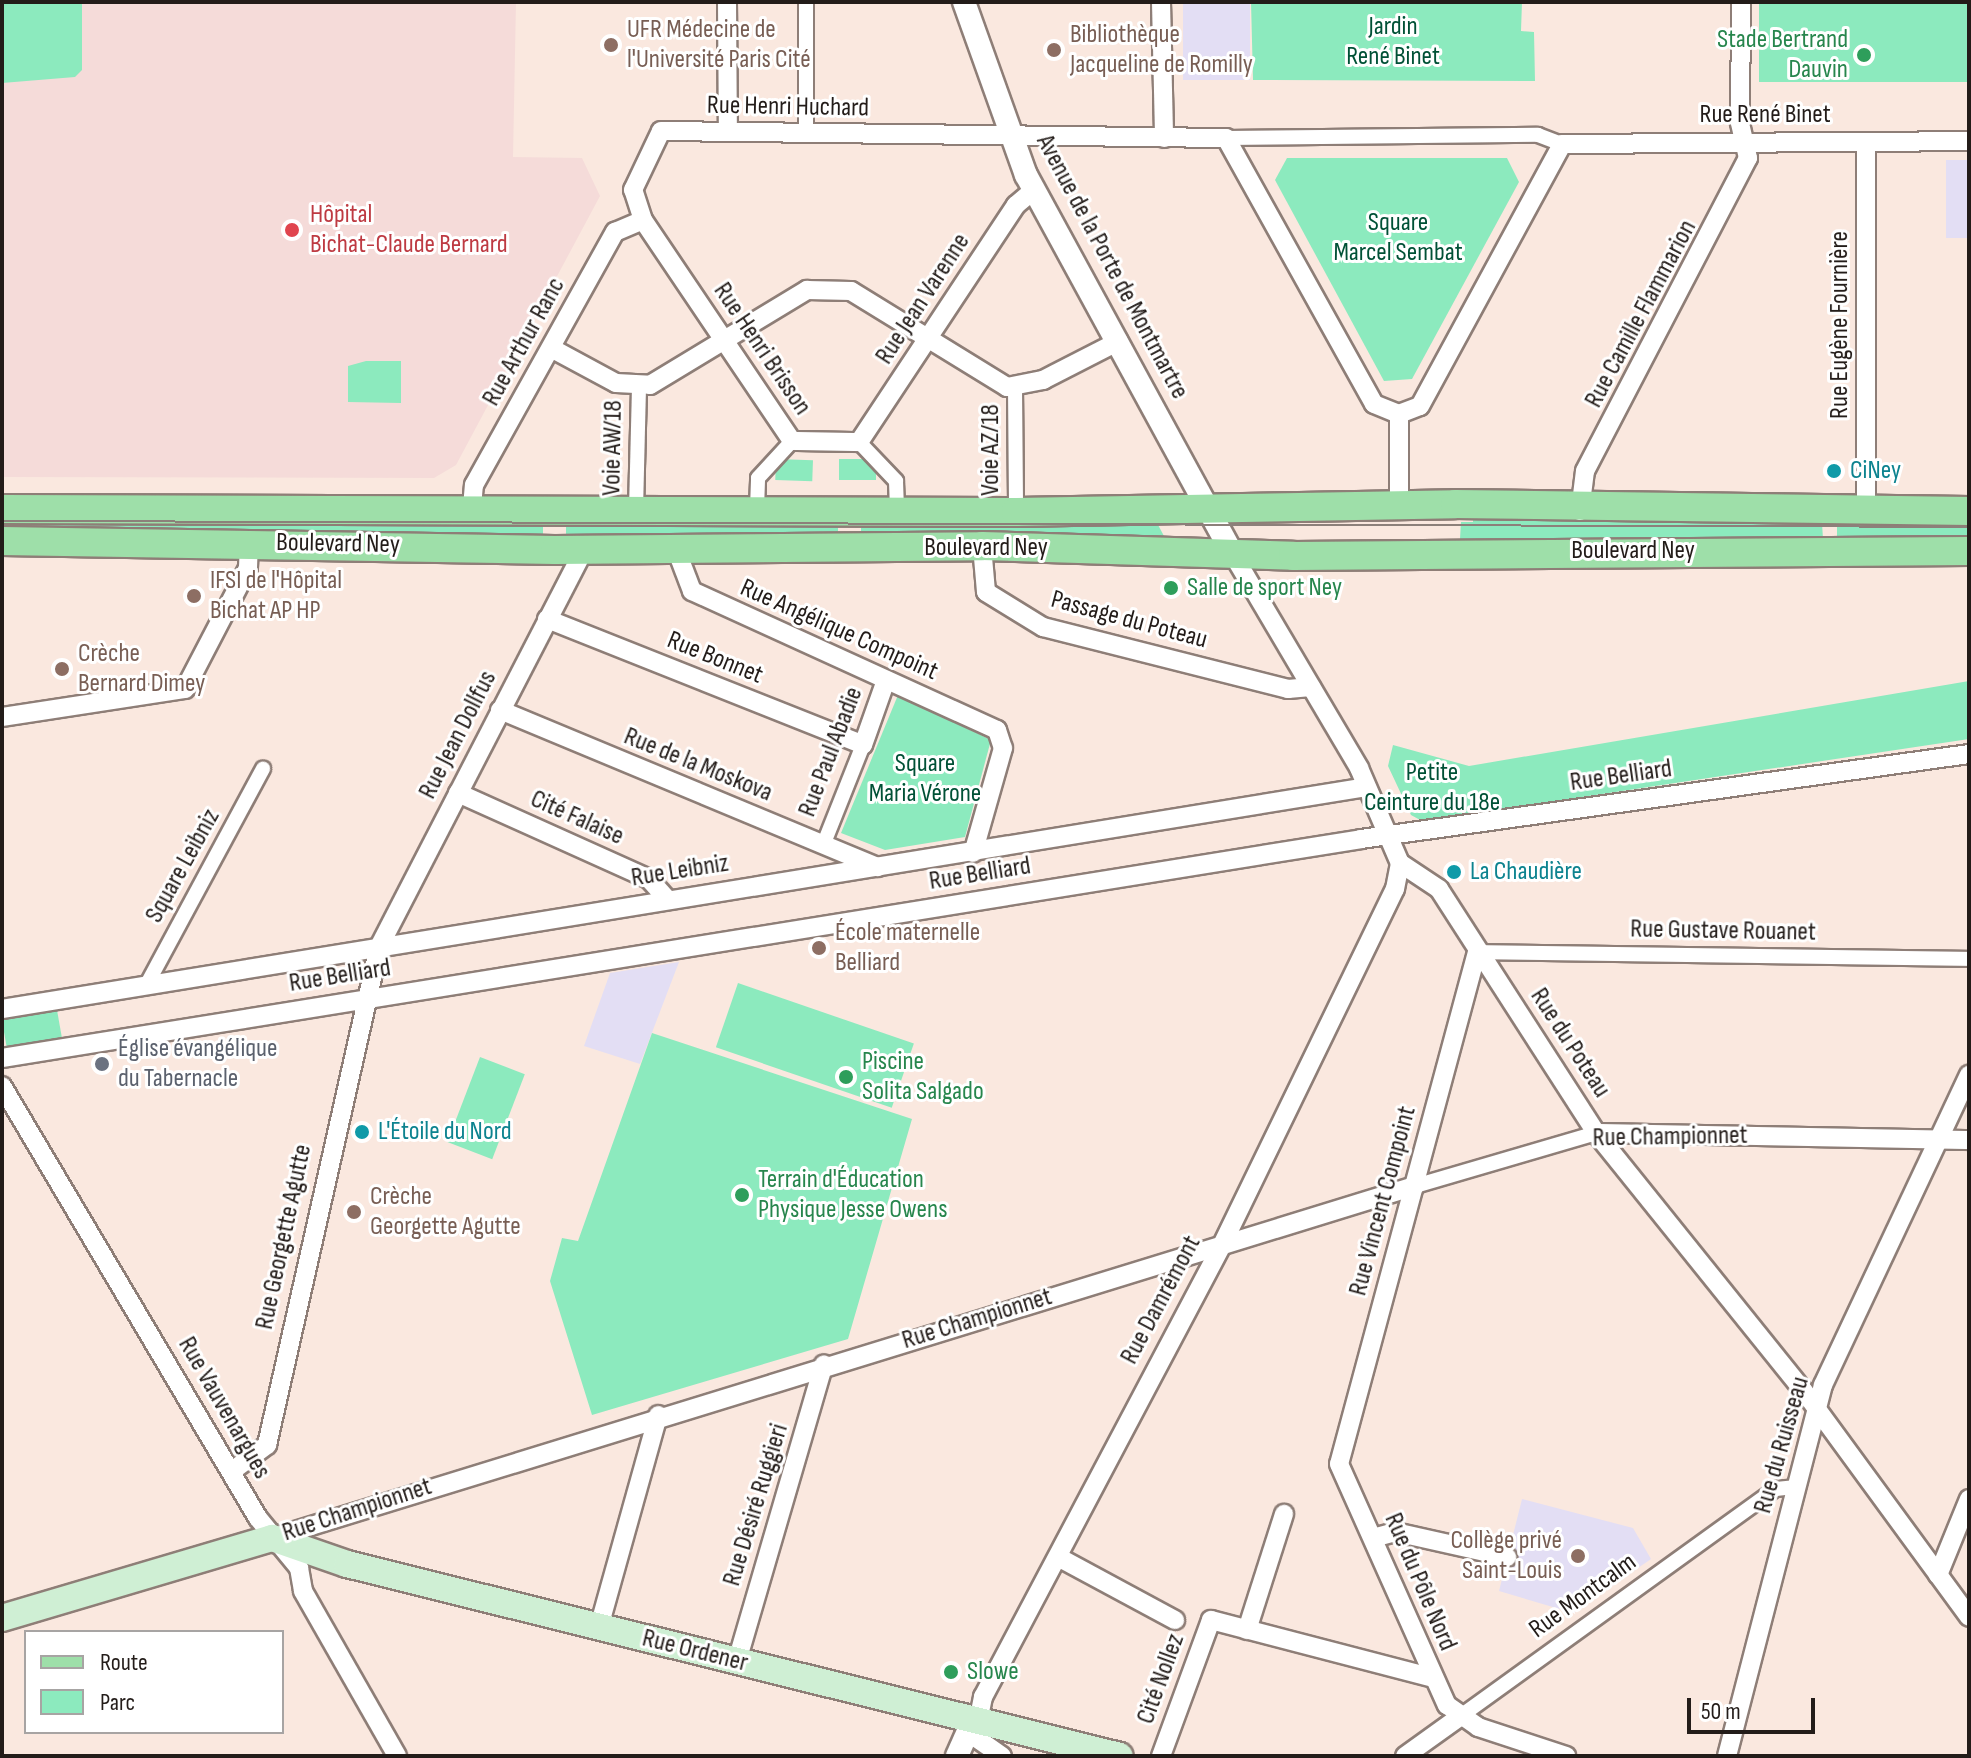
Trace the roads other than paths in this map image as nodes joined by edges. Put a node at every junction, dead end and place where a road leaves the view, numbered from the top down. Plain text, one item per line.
1 (727, 2) edge
2 (806, 2) edge
3 (964, 2) edge
4 (1161, 2) edge
5 (1741, 2) edge
6 (728, 132) junction
7 (806, 134) junction
8 (1011, 136) junction
9 (1164, 138) junction
10 (1226, 138) junction
11 (1969, 141) edge
12 (1745, 142) junction
13 (1866, 142) junction
14 (1562, 144) junction
15 (1035, 189) junction
16 (643, 220) junction
17 (725, 340) junction
18 (926, 340) junction
19 (1119, 341) junction
20 (551, 348) junction
21 (639, 387) junction
22 (1015, 388) junction
23 (1399, 414) junction
24 (792, 441) junction
25 (859, 442) junction
26 (1399, 504) junction
27 (472, 507) junction
28 (1208, 507) junction
29 (2, 509) edge
30 (757, 509) junction
31 (1866, 509) junction
32 (636, 510) junction
33 (897, 510) junction
34 (1580, 511) junction
35 (1969, 511) edge
36 (1016, 512) junction
37 (2, 541) edge
38 (249, 543) junction
39 (982, 546) junction
40 (584, 549) junction
41 (676, 549) junction
42 (1969, 551) edge
43 (1232, 553) junction
44 (547, 619) junction
45 (886, 680) junction
46 (1311, 687) junction
47 (500, 710) junction
48 (2, 717) edge
49 (863, 745) junction
50 (1969, 754) edge
51 (263, 769) dead end
52 (1366, 787) junction
53 (458, 793) junction
54 (1392, 835) junction
55 (824, 843) junction
56 (973, 853) junction
57 (1400, 863) junction
58 (878, 867) junction
59 (667, 899) junction
60 (379, 947) junction
61 (1477, 952) junction
62 (1969, 959) edge
63 (146, 986) junction
64 (362, 998) junction
65 (2, 1009) edge
66 (2, 1058) edge
67 (1969, 1075) edge
68 (2, 1086) edge
69 (1596, 1133) junction
70 (1939, 1139) junction
71 (1968, 1143) edge
72 (1415, 1186) junction
73 (1222, 1245) junction
74 (824, 1364) junction
75 (1815, 1407) junction
76 (658, 1415) junction
77 (1339, 1464) joint
78 (232, 1471) junction
79 (1794, 1487) junction
80 (1969, 1499) edge
81 (1284, 1514) dead end
82 (272, 1538) junction
83 (1373, 1538) junction
84 (1058, 1557) junction
85 (1507, 1557) dead end
86 (1938, 1575) junction
87 (1969, 1617) edge
88 (2, 1618) edge
89 (1175, 1620) dead end
90 (599, 1627) junction
91 (1247, 1630) junction
92 (737, 1661) junction
93 (1434, 1678) junction
94 (1458, 1718) junction
95 (973, 1720) junction
96 (397, 1756) edge
97 (957, 1756) edge
98 (1002, 1756) edge
99 (1120, 1756) edge
100 (1161, 1756) edge
101 (1405, 1756) edge
102 (1566, 1756) edge
103 (1727, 1756) edge

1 - 6 street
2 - 7 street
3 - 8 street, Avenue de la Porte de Montmartre
4 - 9 street
5 - 12 street, Rue Camille Flammarion
6 - 7 street, Rue Henri Huchard
6 - 16 street, Rue Henri Huchard
7 - 8 street, Rue Henri Huchard
8 - 9 street
8 - 15 street, Avenue de la Porte de Montmartre
9 - 10 street
10 - 14 street
10 - 23 street
11 - 13 street, Rue René Binet
12 - 13 street, Rue René Binet
12 - 14 street, Rue René Binet
12 - 34 street, Rue Camille Flammarion
13 - 31 street, Rue Eugène Fournière
14 - 23 street
15 - 18 street, Rue Jean Varenne
15 - 19 street, Avenue de la Porte de Montmartre
16 - 17 street, Rue Henri Brisson
16 - 20 street, Rue Arthur Ranc
17 - 18 street
17 - 21 street
17 - 24 street, Rue Henri Brisson
18 - 22 street
18 - 25 street, Rue Jean Varenne
19 - 22 street
19 - 28 street, Avenue de la Porte de Montmartre
20 - 21 street
20 - 27 street, Rue Arthur Ranc
21 - 32 street, Voie AW/18
22 - 36 street, Voie AZ/18
23 - 26 street
24 - 25 street
24 - 30 street, Rue Henri Brisson
25 - 33 street
26 - 28 main road, Boulevard Ney
26 - 34 main road, Boulevard Ney
27 - 29 main road, Boulevard Ney
27 - 32 main road, Boulevard Ney
28 - 36 main road, Boulevard Ney
28 - 43 street
30 - 32 main road, Boulevard Ney
30 - 33 main road, Boulevard Ney
31 - 34 main road, Boulevard Ney
31 - 35 main road, Boulevard Ney
33 - 36 main road, Boulevard Ney
37 - 38 main road, Boulevard Ney
38 - 40 main road, Boulevard Ney
38 - 48 street
39 - 41 main road, Boulevard Ney
39 - 43 main road, Boulevard Ney
39 - 46 street, Passage du Poteau
40 - 41 main road, Boulevard Ney
40 - 44 street, Rue Jean Dollfus
41 - 45 street, Rue Angélique Compoint
42 - 43 main road, Boulevard Ney
43 - 46 street
44 - 47 street, Rue Jean Dollfus
44 - 49 street, Rue Bonnet
45 - 49 street, Rue Paul Abadie
45 - 56 street, Rue Angélique Compoint
46 - 52 street
47 - 53 street, Rue Jean Dollfus
47 - 55 street, Rue de la Moskova
49 - 55 street, Rue Paul Abadie
50 - 54 street, Rue Belliard
51 - 63 street, Square Leibniz
52 - 54 street
52 - 56 street, Rue Leibniz
53 - 59 street, Cité Falaise
53 - 60 street, Rue Jean Dollfus
54 - 57 street
54 - 64 street, Rue Belliard
55 - 58 street, Rue de la Moskova
56 - 58 street, Rue Leibniz
57 - 61 street, Rue du Poteau
57 - 73 street, Rue Damrémont
58 - 59 street, Rue Leibniz
59 - 60 street, Rue Leibniz
60 - 63 street, Rue Leibniz
60 - 64 street, Rue Jean Dollfus
61 - 62 street, Rue Gustave Rouanet
61 - 69 street, Rue du Poteau
61 - 72 street, Rue Vincent Compoint
63 - 65 street, Rue Leibniz
64 - 66 street, Rue Belliard
64 - 78 street, Rue Georgette Agutte
67 - 70 street, Rue du Ruisseau
68 - 78 street, Rue Vauvenargues
69 - 70 street, Rue Championnet
69 - 72 street, Rue Championnet
69 - 75 street, Rue du Poteau
70 - 71 street, Rue Championnet
70 - 75 street, Rue du Ruisseau
72 - 73 street, Rue Championnet
72 - 77 street, Rue Vincent Compoint
73 - 74 street, Rue Championnet
73 - 84 street, Rue Damrémont
74 - 76 street, Rue Championnet
74 - 92 street, Rue Désiré Ruggieri
75 - 79 street, Rue du Ruisseau
75 - 86 street, Rue du Poteau
76 - 82 street, Rue Championnet
76 - 90 street
77 - 83 street, Rue du Pôle Nord
78 - 82 street, Rue Vauvenargues
79 - 94 street, Rue Montcalm
79 - 103 street, Rue du Ruisseau
80 - 86 street
81 - 91 street
82 - 88 main road, Rue Championnet
82 - 90 main road, Rue Ordener
82 - 96 street, Rue Vauvenargues
83 - 85 street
83 - 93 street, Rue du Pôle Nord
84 - 89 street
84 - 95 street, Rue Damrémont
86 - 87 street, Rue du Poteau
90 - 92 main road, Rue Ordener
91 - 93 street
91 - 100 street, Cité Nollez
92 - 95 main road, Rue Ordener
93 - 94 street, Rue du Pôle Nord
94 - 101 street, Rue Montcalm
94 - 102 street
95 - 97 street, Rue Damrémont
95 - 98 street
95 - 99 main road, Rue Ordener

